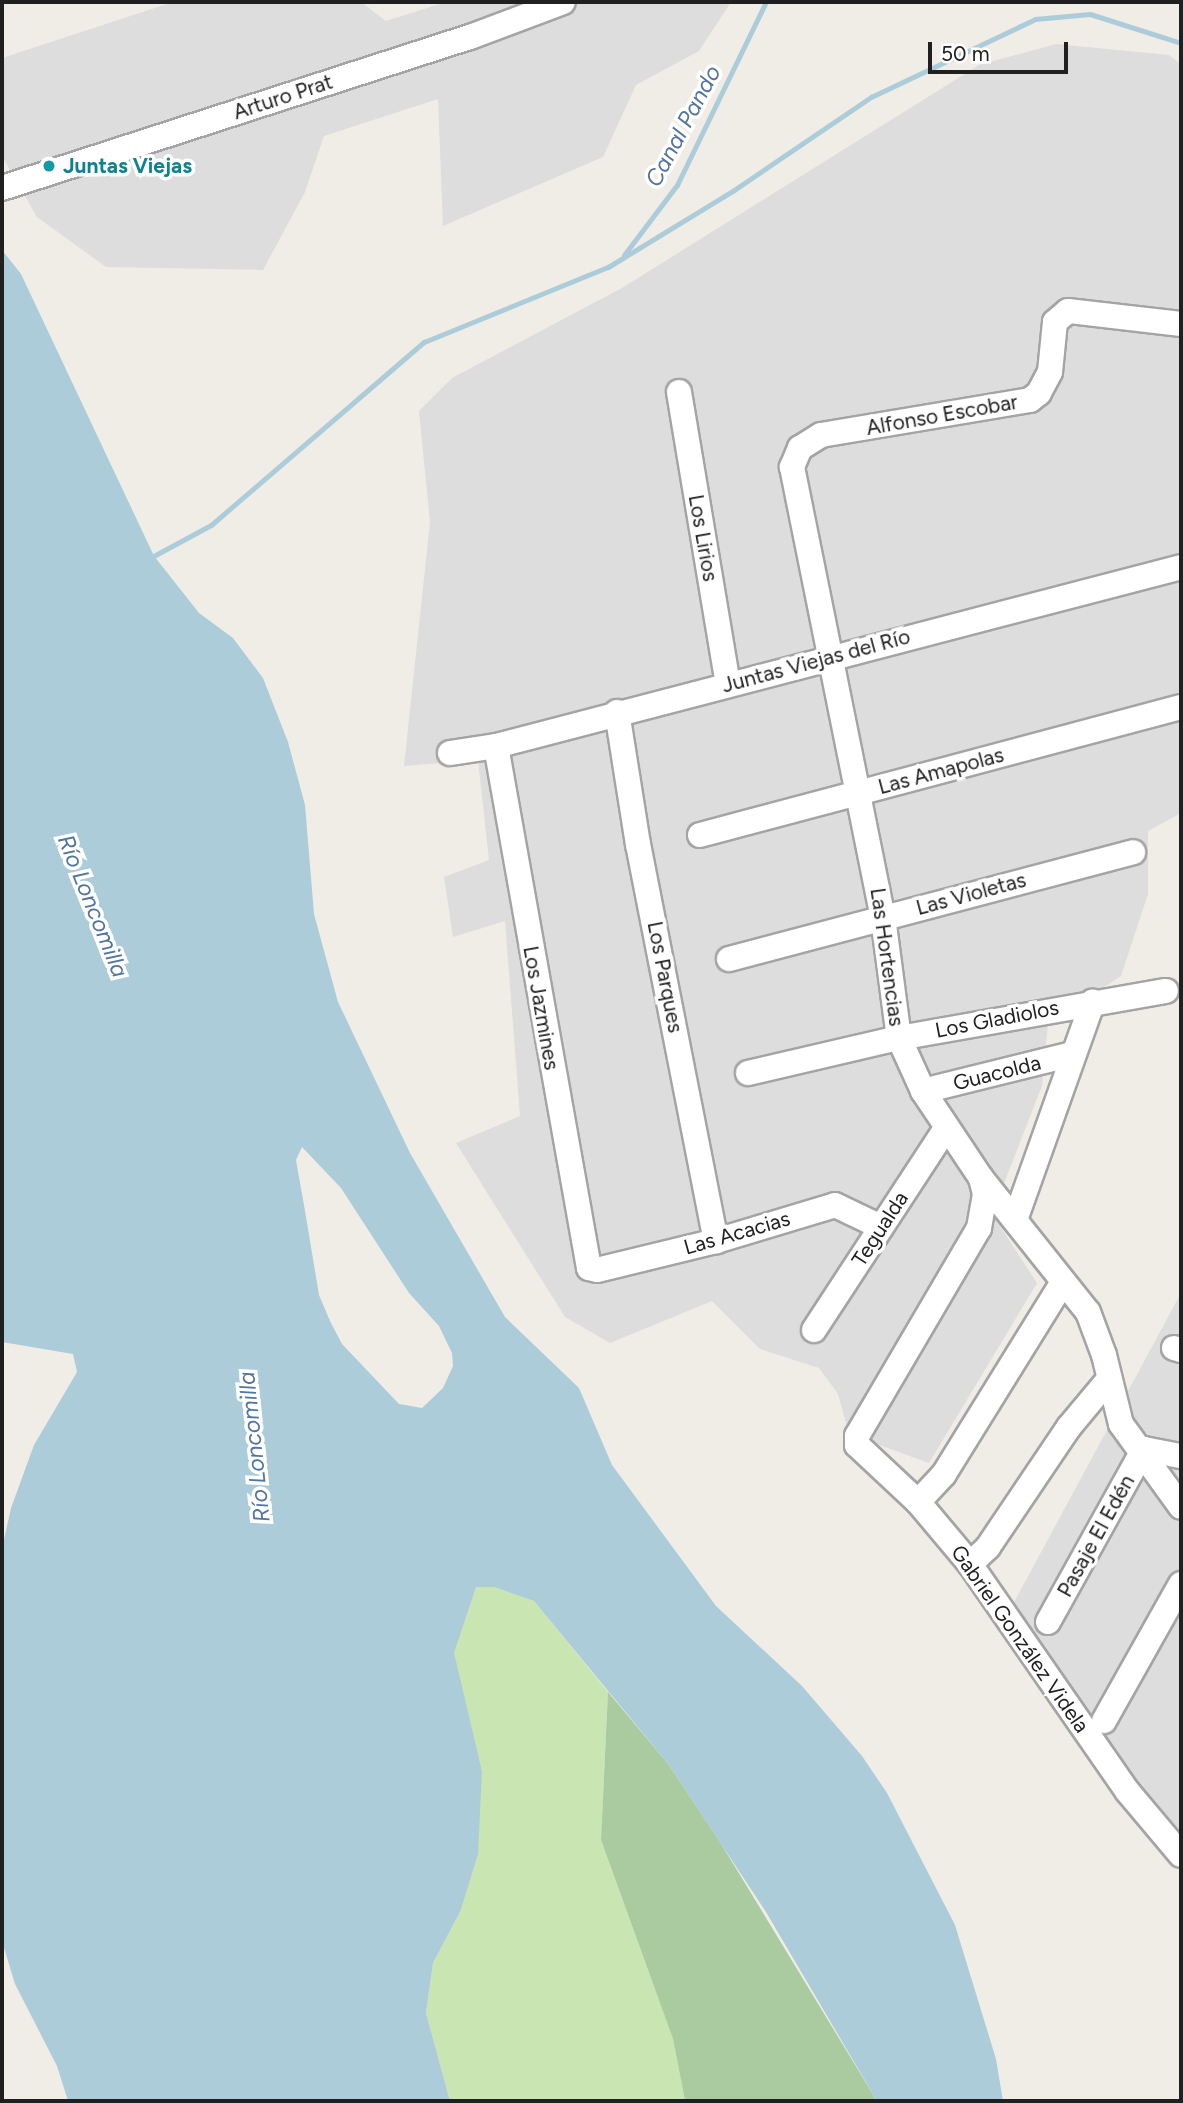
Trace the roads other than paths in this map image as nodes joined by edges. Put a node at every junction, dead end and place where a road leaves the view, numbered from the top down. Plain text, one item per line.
1 (563, 2) edge
2 (2, 188) edge
3 (1181, 324) edge
4 (679, 392) dead end
5 (793, 479) joint
6 (1181, 567) edge
7 (828, 657) junction
8 (728, 684) junction
9 (1181, 707) edge
10 (617, 712) junction
11 (496, 746) junction
12 (450, 754) dead end
13 (859, 793) junction
14 (700, 835) dead end
15 (1132, 852) dead end
16 (883, 917) junction
17 (729, 959) dead end
18 (1166, 990) dead end
19 (1093, 1001) junction
20 (899, 1038) junction
21 (1072, 1055) junction
22 (748, 1073) dead end
23 (923, 1091) junction
24 (946, 1128) junction
25 (981, 1178) junction
26 (1015, 1220) junction
27 (881, 1227) junction
28 (716, 1241) junction
29 (589, 1268) joint
30 (1063, 1282) junction
31 (814, 1330) dead end
32 (1109, 1379) junction
33 (1139, 1444) junction
34 (1181, 1456) edge
35 (918, 1502) junction
36 (1181, 1507) edge
37 (970, 1564) junction
38 (1181, 1584) edge
39 (1048, 1622) dead end
40 (1104, 1720) dead end
41 (1181, 1856) edge

1 - 2 street, Arturo Prat
3 - 5 street, Alfonso Escobar
4 - 8 street, Los Lirios
5 - 7 street, Las Hortencias
6 - 7 street, Juntas Viejas del Río
7 - 8 street, Juntas Viejas del Río
7 - 13 street, Las Hortencias
8 - 10 street, Juntas Viejas del Río
9 - 13 street, Las Amapolas
10 - 11 street, Juntas Viejas del Río
10 - 28 street, Los Parques
11 - 12 street, Juntas Viejas del Río
11 - 29 street, Los Jazmines
13 - 14 street, Las Amapolas
13 - 16 street, Las Hortencias
15 - 16 street, Las Violetas
16 - 17 street, Las Violetas
16 - 20 street, Las Hortencias
18 - 19 street, Los Gladiolos
19 - 20 street, Los Gladiolos
19 - 21 street
20 - 22 street, Los Gladiolos
20 - 23 street, Las Hortencias
21 - 23 street, Guacolda
21 - 26 street
23 - 24 street, Las Hortencias
24 - 25 street, Las Hortencias
24 - 27 street, Tegualda
25 - 26 street, Las Hortencias
25 - 35 street, Gabriel González Videla
26 - 30 street, Las Hortencias
27 - 28 street, Las Acacias
27 - 31 street, Tegualda
28 - 29 street, Las Acacias
30 - 32 street, Las Hortencias
30 - 35 street
32 - 33 street, Las Hortencias
32 - 37 street
33 - 34 street
33 - 36 street, Las Hortencias
33 - 39 street, Pasaje El Edén
35 - 37 street, Gabriel González Videla
37 - 41 street, Gabriel González Videla
38 - 40 street

